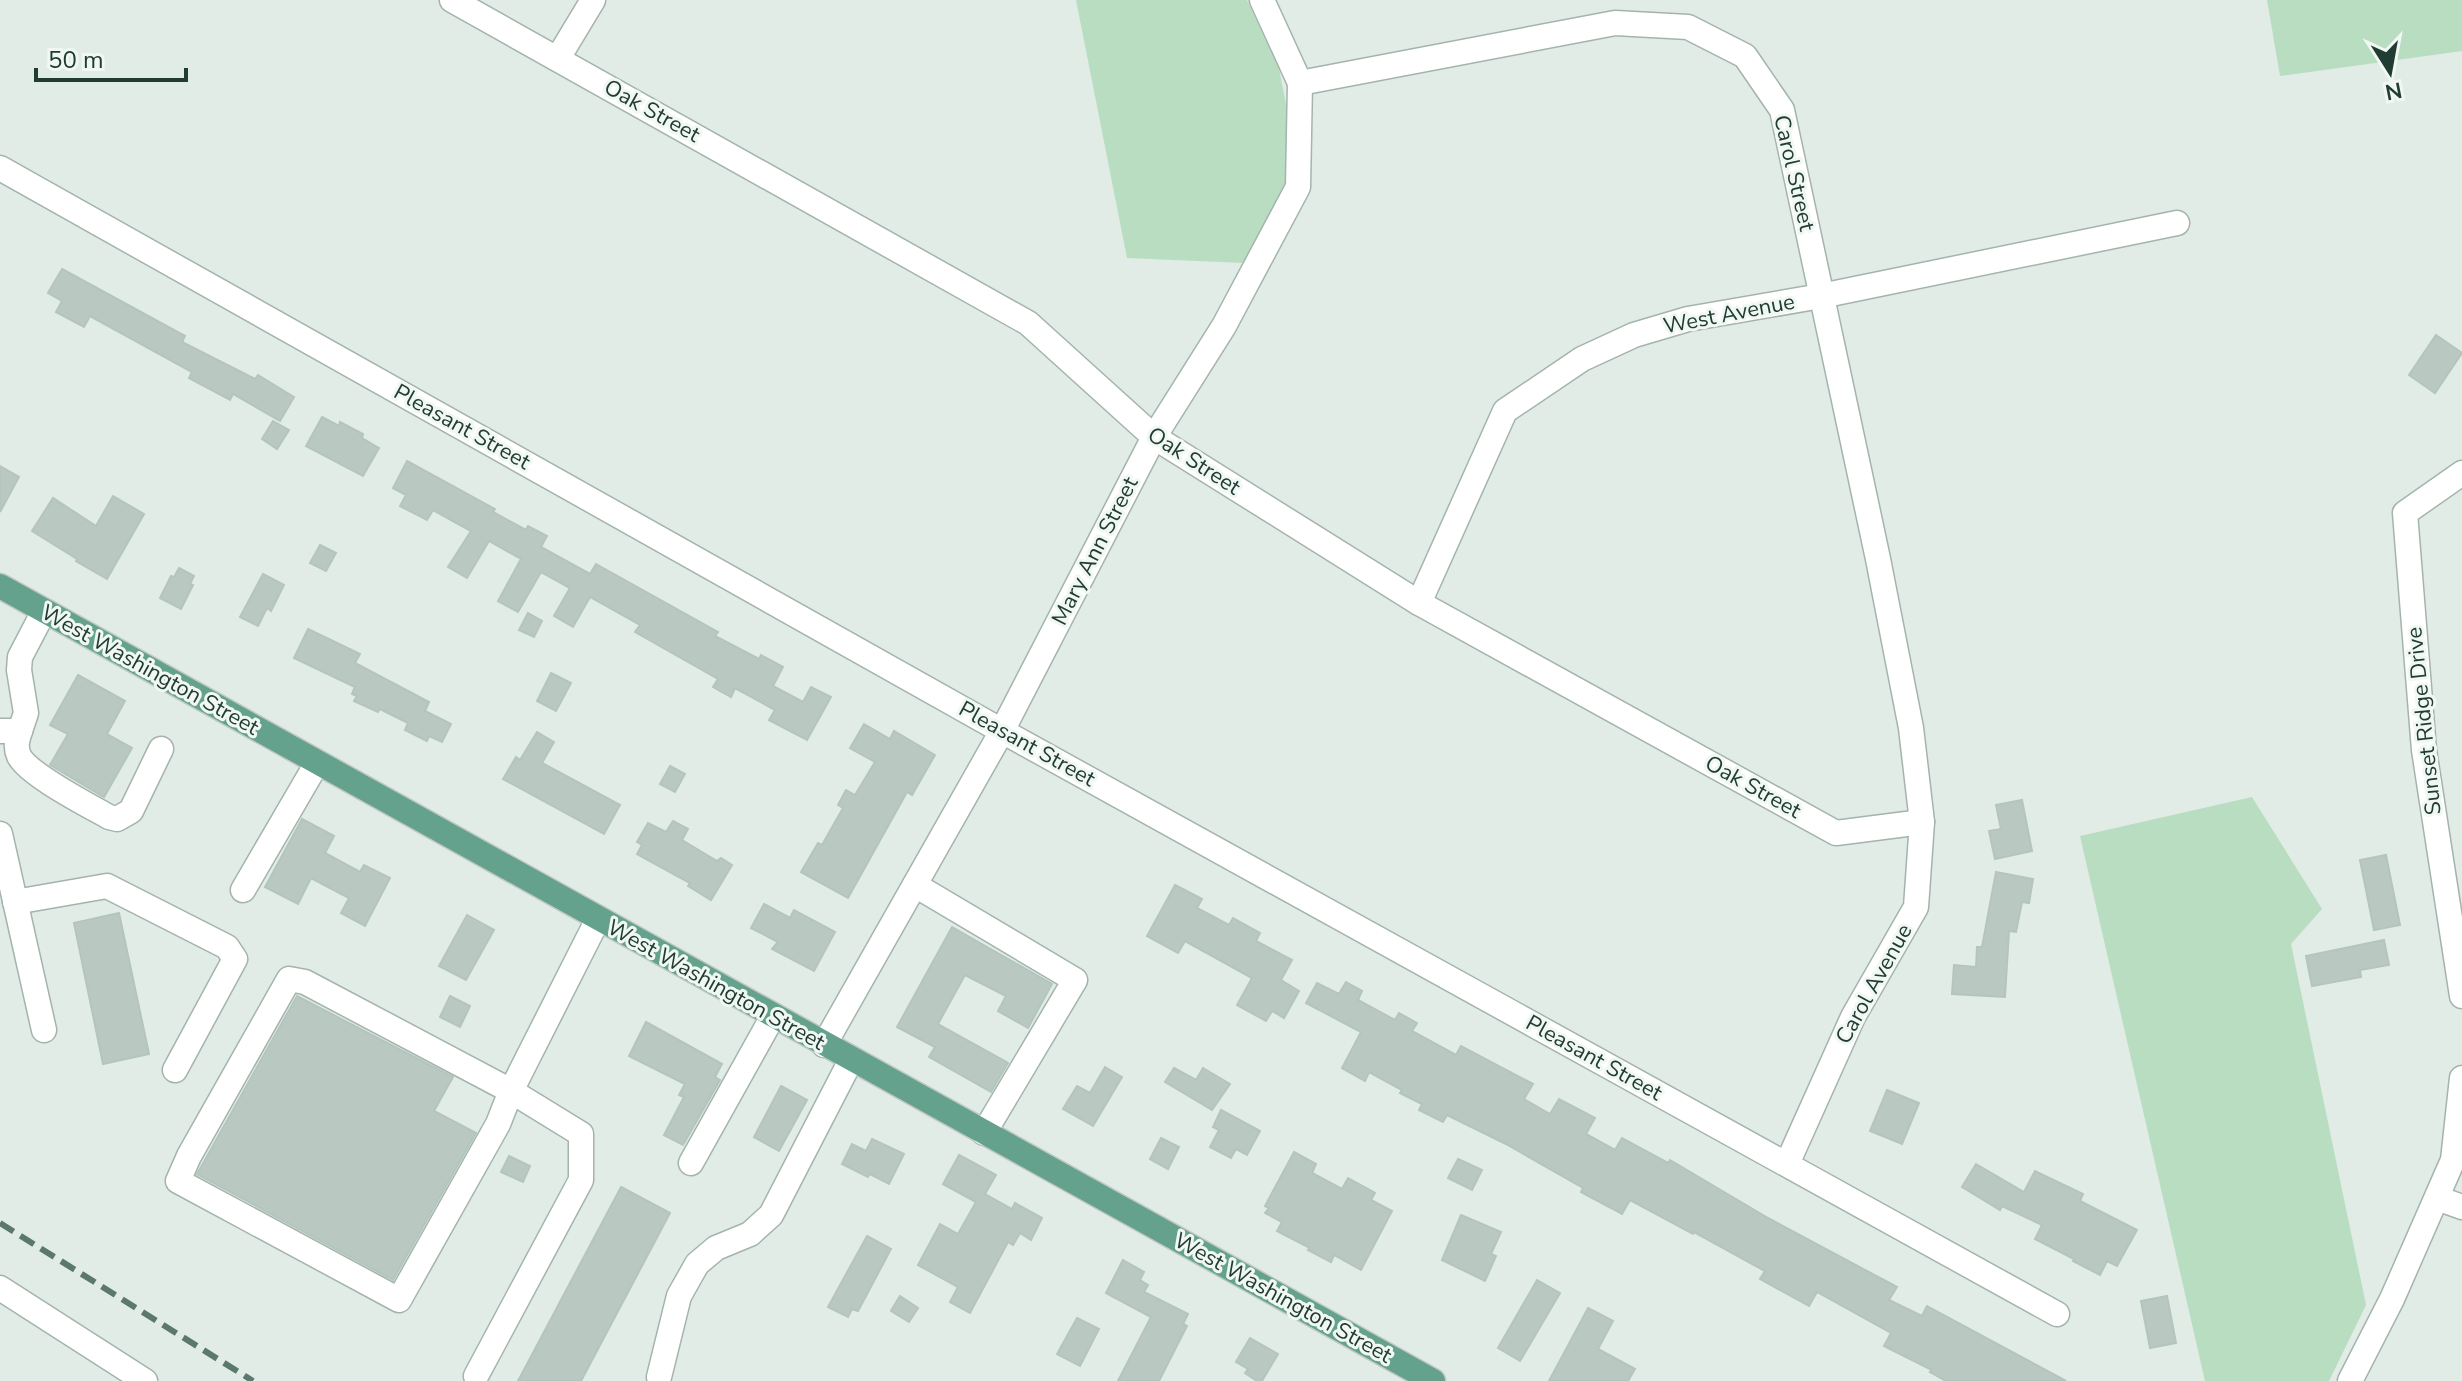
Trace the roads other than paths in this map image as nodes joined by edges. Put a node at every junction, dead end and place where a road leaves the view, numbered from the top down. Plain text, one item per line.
1 (452, 0) edge
2 (593, 0) edge
3 (1262, 0) edge
4 (558, 58) junction
5 (1300, 83) junction
6 (0, 168) edge
7 (2177, 223) dead end
8 (1821, 296) junction
9 (1154, 437) junction
10 (2462, 473) edge
11 (1878, 559) joint
12 (0, 586) edge
13 (1419, 603) junction
14 (44, 611) junction
15 (10, 731) edge
16 (1002, 731) junction
17 (161, 749) dead end
18 (317, 763) junction
19 (1922, 822) junction
20 (0, 834) edge
21 (915, 885) junction
22 (243, 890) dead end
23 (15, 902) junction
24 (598, 919) junction
25 (2462, 996) edge
26 (773, 1016) junction
27 (44, 1030) dead end
28 (824, 1045) junction
29 (851, 1060) junction
30 (175, 1070) dead end
31 (2462, 1078) edge
32 (511, 1091) junction
33 (984, 1133) junction
34 (691, 1163) dead end
35 (1787, 1164) junction
36 (2437, 1198) junction
37 (2462, 1207) edge
38 (0, 1288) edge
39 (2057, 1314) dead end
40 (476, 1376) dead end
41 (659, 1377) dead end
42 (145, 1381) edge
43 (1433, 1381) edge
44 (2350, 1381) edge

1 - 4 street, Oak Street
2 - 4 street
3 - 5 street, Mary Ann Street
4 - 9 street, Oak Street
5 - 8 street, Carol Street
5 - 9 street, Mary Ann Street
6 - 16 street, Pleasant Street
7 - 8 street, West Avenue
8 - 11 street, Carol Street
8 - 13 street, West Avenue
9 - 13 street, Oak Street
9 - 16 street, Mary Ann Street
10 - 25 street, Sunset Ridge Drive
11 - 19 street, Carol Avenue
12 - 14 main road, West Washington Street
13 - 19 street, Oak Street
14 - 15 street
14 - 18 main road, West Washington Street
15 - 17 street
16 - 21 street, Mary Ann Street
16 - 35 street, Pleasant Street
18 - 22 street
18 - 24 main road, West Washington Street
19 - 35 street, Carol Avenue
20 - 23 street
21 - 28 street, Mary Ann Street
21 - 33 street
23 - 27 street
23 - 30 street
24 - 26 main road, West Washington Street
24 - 32 street
26 - 28 main road, West Washington Street
26 - 34 street
28 - 29 main road, West Washington Street
29 - 33 main road, West Washington Street
29 - 41 street
31 - 36 street
32 - 32 street
32 - 40 street
33 - 43 main road, West Washington Street
35 - 39 street, Pleasant Street
36 - 37 street
36 - 44 street
38 - 42 street

